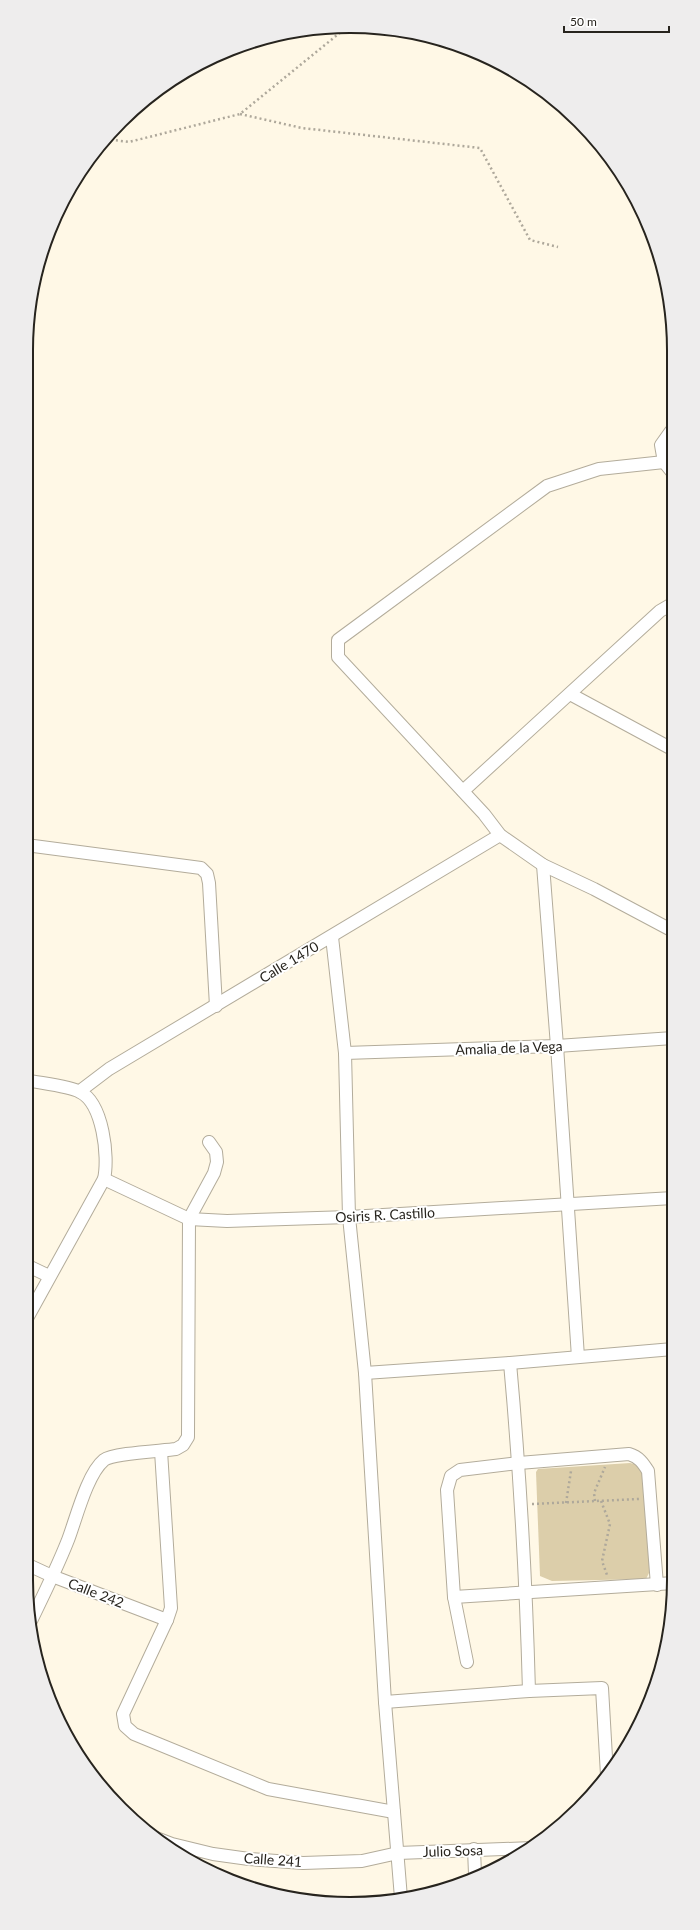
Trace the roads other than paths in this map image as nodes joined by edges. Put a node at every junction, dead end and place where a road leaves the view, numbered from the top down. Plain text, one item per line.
1 (667, 437) edge
2 (667, 464) edge
3 (667, 467) edge
4 (667, 607) edge
5 (570, 694) junction
6 (667, 746) edge
7 (463, 791) junction
8 (500, 835) junction
9 (33, 846) edge
10 (543, 865) junction
11 (667, 928) edge
12 (332, 937) junction
13 (216, 1006) junction
14 (667, 1038) edge
15 (557, 1046) junction
16 (344, 1053) junction
17 (33, 1081) edge
18 (80, 1091) junction
19 (210, 1142) dead end
20 (104, 1179) junction
21 (667, 1198) edge
22 (567, 1206) junction
23 (350, 1217) junction
24 (189, 1219) junction
25 (33, 1268) edge
26 (49, 1276) junction
27 (33, 1307) edge
28 (667, 1350) edge
29 (578, 1357) junction
30 (510, 1363) junction
31 (365, 1373) junction
32 (161, 1451) junction
33 (519, 1463) junction
34 (33, 1567) edge
35 (52, 1576) junction
36 (667, 1583) edge
37 (657, 1584) junction
38 (527, 1594) junction
39 (454, 1597) junction
40 (35, 1612) edge
41 (167, 1620) junction
42 (467, 1662) dead end
43 (529, 1691) junction
44 (385, 1702) junction
45 (606, 1766) edge
46 (394, 1812) junction
47 (180, 1848) edge
48 (519, 1848) edge
49 (474, 1849) junction
50 (398, 1853) junction
51 (475, 1871) edge
52 (401, 1893) edge

1 - 2 street
3 - 7 street
4 - 5 street
5 - 6 street
5 - 7 street
7 - 8 street
8 - 10 street
8 - 12 street, Calle 1470
9 - 13 street
10 - 11 street
10 - 15 street
12 - 13 street, Calle 1470
12 - 16 street
13 - 18 street, Calle 1470
14 - 15 street, Amalia de la Vega
15 - 16 street, Amalia de la Vega
15 - 22 street
16 - 23 street
17 - 18 street
18 - 20 street
19 - 24 street
20 - 24 street, Osiris R. Castillo
20 - 26 street
21 - 22 street, Osiris R. Castillo
22 - 23 street, Osiris R. Castillo
22 - 29 street
23 - 24 street, Osiris R. Castillo
23 - 31 street
24 - 32 street
25 - 26 street
26 - 27 street
28 - 29 street
29 - 30 street
30 - 31 street
30 - 33 street
31 - 44 street
32 - 35 street
32 - 41 street
33 - 37 street
33 - 38 street
33 - 39 street
34 - 35 street, Calle 242
35 - 40 street
35 - 41 street, Calle 242
36 - 37 street
37 - 38 street
38 - 39 street
38 - 43 street
39 - 42 street
41 - 46 street
43 - 44 street
43 - 45 street
44 - 46 street
46 - 50 street
47 - 50 street, Calle 241
48 - 49 street, Julio Sosa
49 - 50 street, Julio Sosa
49 - 51 street
50 - 52 street

